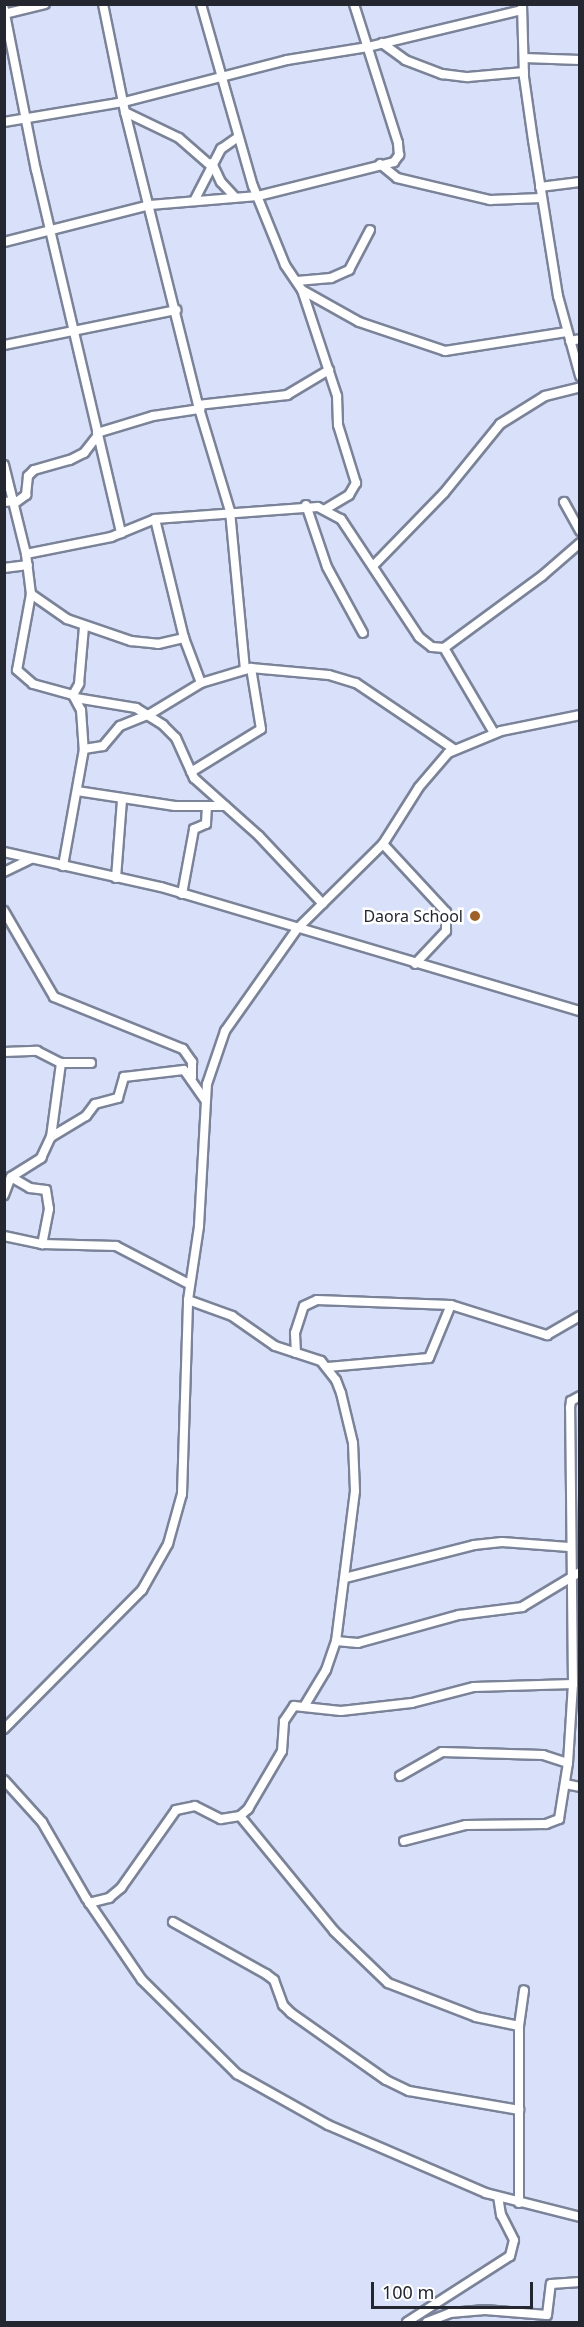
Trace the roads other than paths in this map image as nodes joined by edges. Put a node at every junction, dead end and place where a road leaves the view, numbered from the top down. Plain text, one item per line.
1 (45, 4) edge
2 (103, 4) edge
3 (201, 4) edge
4 (354, 4) edge
5 (522, 7) edge
6 (5, 12) edge
7 (382, 43) junction
8 (368, 47) junction
9 (524, 58) junction
10 (579, 60) edge
11 (524, 72) junction
12 (221, 75) junction
13 (124, 102) junction
14 (125, 112) junction
15 (25, 120) junction
16 (4, 123) edge
17 (238, 137) junction
18 (380, 164) junction
19 (211, 165) junction
20 (579, 182) edge
21 (540, 187) junction
22 (258, 196) junction
23 (235, 197) junction
24 (542, 198) junction
25 (194, 201) junction
26 (150, 205) junction
27 (49, 227) junction
28 (370, 230) dead end
29 (4, 242) edge
30 (297, 281) junction
31 (302, 290) junction
32 (176, 310) junction
33 (75, 330) junction
34 (569, 336) junction
35 (579, 339) edge
36 (4, 345) edge
37 (329, 370) junction
38 (579, 376) edge
39 (579, 387) edge
40 (199, 407) junction
41 (97, 434) junction
42 (4, 465) edge
43 (11, 502) edge
44 (564, 502) dead end
45 (306, 505) junction
46 (327, 509) junction
47 (230, 511) junction
48 (155, 519) junction
49 (579, 531) edge
50 (121, 533) junction
51 (579, 543) edge
52 (26, 554) junction
53 (28, 565) junction
54 (373, 566) junction
55 (4, 568) edge
56 (32, 594) junction
57 (84, 627) junction
58 (363, 633) dead end
59 (184, 638) junction
60 (444, 648) junction
61 (248, 668) junction
62 (201, 683) junction
63 (74, 697) junction
64 (150, 714) junction
65 (579, 715) edge
66 (494, 733) junction
67 (84, 749) junction
68 (454, 749) junction
69 (191, 772) junction
70 (77, 791) junction
71 (122, 800) junction
72 (207, 806) junction
73 (225, 806) junction
74 (383, 844) junction
75 (4, 852) edge
76 (32, 859) junction
77 (63, 866) junction
78 (4, 872) edge
79 (116, 878) junction
80 (182, 894) junction
81 (323, 904) junction
82 (4, 911) edge
83 (297, 929) junction
84 (415, 964) junction
85 (579, 1011) edge
86 (4, 1052) edge
87 (61, 1063) junction
88 (92, 1063) dead end
89 (192, 1077) junction
90 (205, 1100) junction
91 (51, 1137) junction
92 (12, 1177) junction
93 (4, 1195) edge
94 (4, 1236) edge
95 (42, 1244) junction
96 (189, 1284) junction
97 (188, 1300) junction
98 (450, 1305) junction
99 (579, 1316) edge
100 (297, 1353) junction
101 (328, 1367) junction
102 (579, 1396) edge
103 (569, 1547) junction
104 (579, 1572) edge
105 (345, 1578) junction
106 (570, 1579) junction
107 (336, 1641) junction
108 (573, 1684) junction
109 (305, 1705) junction
110 (4, 1729) edge
111 (568, 1763) junction
112 (400, 1776) dead end
113 (4, 1780) edge
114 (566, 1784) junction
115 (579, 1787) edge
116 (240, 1816) junction
117 (404, 1841) dead end
118 (89, 1903) junction
119 (173, 1922) dead end
120 (524, 1990) dead end
121 (519, 2026) junction
122 (519, 2110) junction
123 (498, 2197) junction
124 (519, 2203) junction
125 (579, 2217) edge
126 (579, 2282) edge
127 (407, 2322) edge
128 (427, 2322) edge

1 - 6 street
2 - 13 street
3 - 12 street
4 - 8 street
5 - 7 street
5 - 9 street
6 - 15 street
7 - 8 street
7 - 11 street
8 - 12 street
8 - 18 street
9 - 10 street
9 - 11 street
11 - 21 street
12 - 13 street
12 - 17 street
13 - 14 street
13 - 15 street
14 - 19 street
14 - 26 street
15 - 16 street
15 - 27 street
17 - 19 street
17 - 22 street
18 - 22 street
18 - 24 street
19 - 23 street
19 - 25 street
20 - 21 street
21 - 24 street
22 - 23 street
22 - 30 street
23 - 25 street
24 - 34 street
25 - 26 street
26 - 27 street
26 - 32 street
27 - 29 street
27 - 33 street
28 - 30 street
30 - 31 street
31 - 34 street
31 - 37 street
32 - 33 street
32 - 40 street
33 - 36 street
33 - 41 street
34 - 35 street
34 - 38 street
37 - 40 street
37 - 46 street
39 - 54 street
40 - 41 street
40 - 47 street
41 - 43 street
41 - 50 street
42 - 43 street
43 - 52 street
44 - 49 street
45 - 46 street
45 - 47 street
45 - 58 street
46 - 54 street
47 - 48 street
47 - 61 street
48 - 50 street
48 - 59 street
50 - 52 street
51 - 60 street
52 - 53 street
53 - 55 street
53 - 56 street
54 - 60 street
56 - 57 street
56 - 63 street
57 - 59 street
57 - 63 street
59 - 62 street
60 - 66 street
61 - 62 street
61 - 68 street
61 - 69 street
62 - 64 street
63 - 64 street
63 - 67 street
64 - 67 street
64 - 69 street
65 - 66 street
66 - 68 street
67 - 70 street
68 - 74 street
69 - 73 street
70 - 71 street
70 - 77 street
71 - 72 street
71 - 79 street
72 - 73 street
72 - 80 street
73 - 81 street
74 - 81 street
74 - 84 street
75 - 76 street
76 - 77 street
76 - 78 street
77 - 79 street
79 - 80 street
80 - 83 street
81 - 83 street
82 - 89 street
83 - 84 street
83 - 90 street
84 - 85 street
86 - 87 street
87 - 88 street
87 - 91 street
89 - 90 street
89 - 91 street
90 - 96 street
91 - 92 street
92 - 93 street
92 - 95 street
94 - 95 street
95 - 96 street
96 - 97 street
97 - 100 street
97 - 110 street
98 - 99 street
98 - 100 street
98 - 101 street
100 - 101 street
101 - 105 street
102 - 103 street
103 - 105 street
103 - 106 street
104 - 106 street
105 - 107 street
106 - 107 street
106 - 108 street
107 - 109 street
108 - 109 street
108 - 111 street
109 - 116 street
111 - 112 street
111 - 114 street
113 - 118 street
114 - 115 street
114 - 117 street
116 - 118 street
116 - 121 street
118 - 123 street
119 - 122 street
120 - 121 street
121 - 122 street
122 - 124 street
123 - 124 street
123 - 127 street
124 - 125 street
126 - 128 street

